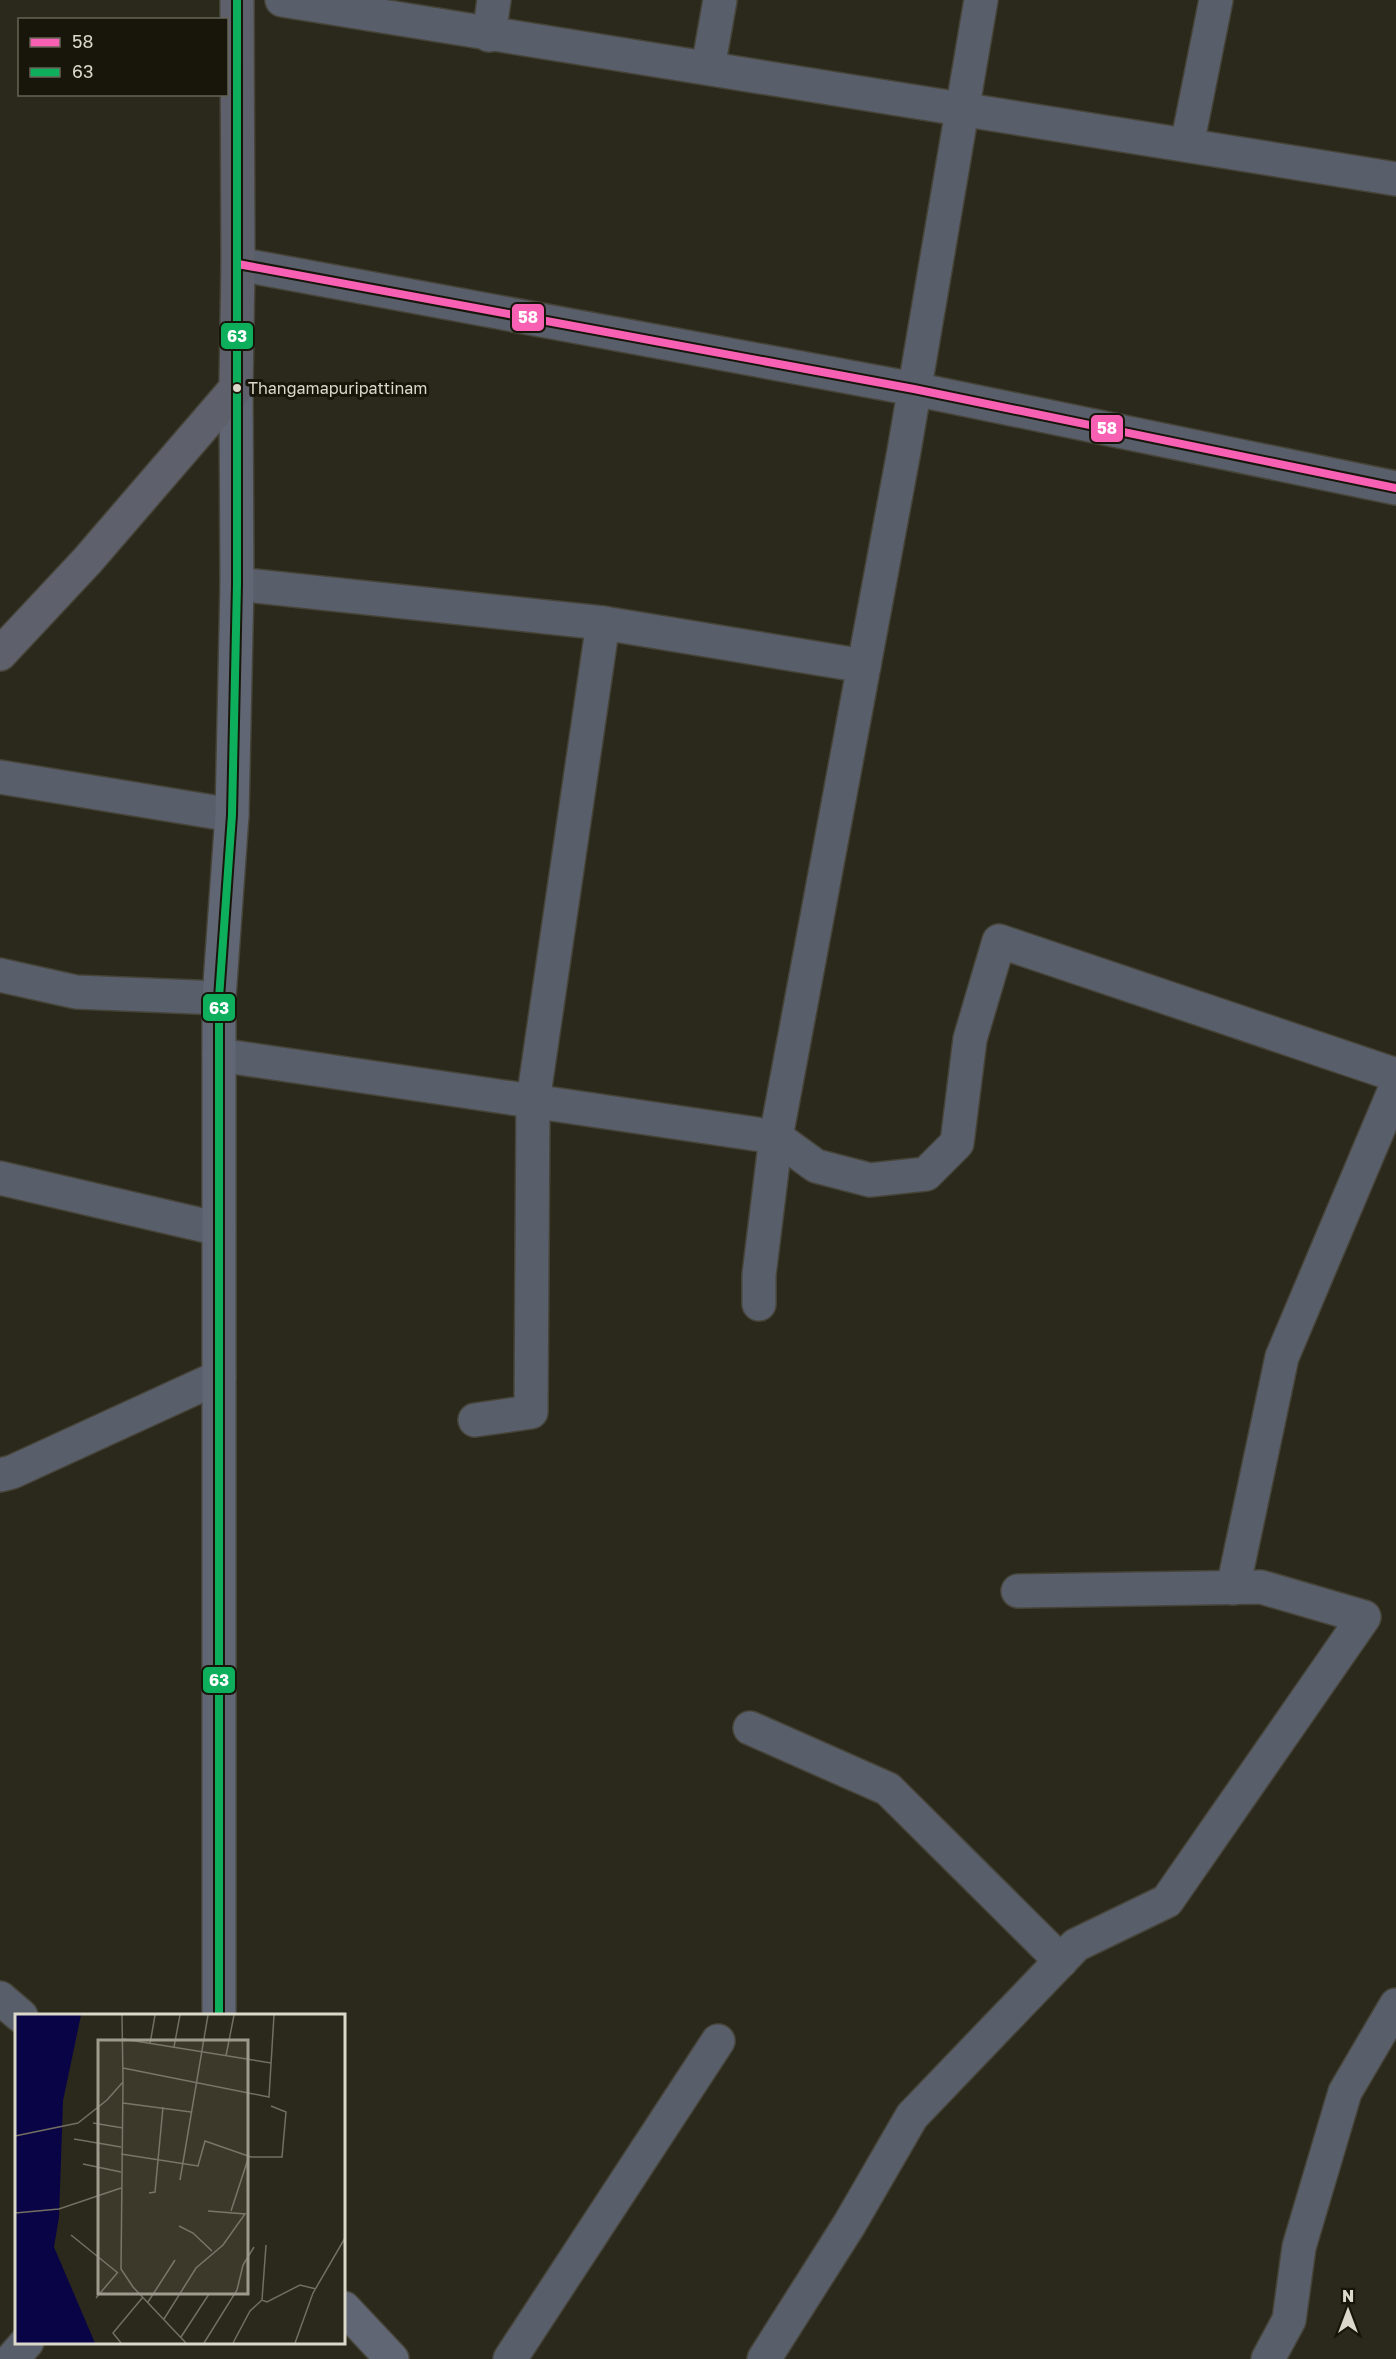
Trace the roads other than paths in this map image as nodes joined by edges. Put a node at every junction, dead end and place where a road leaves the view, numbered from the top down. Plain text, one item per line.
1 (237, 0) edge
2 (282, 0) edge
3 (494, 0) edge
4 (720, 0) edge
5 (981, 0) edge
6 (1216, 0) edge
7 (489, 34) junction
8 (708, 68) junction
9 (962, 108) junction
10 (1187, 145) junction
11 (1396, 179) edge
12 (238, 264) junction
13 (236, 388) junction
14 (914, 389) junction
15 (1396, 488) edge
16 (237, 585) junction
17 (603, 623) junction
18 (0, 654) edge
19 (864, 666) junction
20 (0, 777) edge
21 (232, 815) junction
22 (0, 975) edge
23 (219, 998) junction
24 (219, 1054) junction
25 (1396, 1075) edge
26 (1396, 1087) edge
27 (533, 1101) junction
28 (776, 1137) junction
29 (0, 1178) edge
30 (219, 1228) junction
31 (759, 1304) dead end
32 (219, 1377) junction
33 (475, 1420) dead end
34 (0, 1475) edge
35 (1233, 1587) junction
36 (1018, 1591) dead end
37 (750, 1728) dead end
38 (1060, 1961) junction
39 (0, 1998) edge
40 (1396, 2005) edge
41 (19, 2014) edge
42 (219, 2014) edge
43 (718, 2041) dead end
44 (345, 2309) edge
45 (26, 2344) edge
46 (12, 2359) edge
47 (392, 2359) edge
48 (510, 2359) edge
49 (764, 2359) edge
50 (1268, 2359) edge

1 - 12 highway
2 - 7 street
3 - 7 street
4 - 8 street
5 - 9 street
6 - 10 street
7 - 8 street
8 - 9 street
9 - 10 street
9 - 14 street
10 - 11 street
12 - 13 highway
12 - 14 street
13 - 16 main road
13 - 18 highway
14 - 15 street
14 - 19 street
16 - 17 street
16 - 21 main road
17 - 19 street
17 - 27 street
19 - 28 street
20 - 21 street
21 - 23 main road
22 - 23 street
23 - 24 main road
24 - 27 street
24 - 30 main road
25 - 28 street
26 - 35 street
27 - 28 street
27 - 33 street
28 - 31 street
29 - 30 street
30 - 32 main road
32 - 34 street
32 - 42 main road
35 - 36 street
35 - 38 street
37 - 38 street
38 - 49 street
39 - 41 street
40 - 50 street
43 - 48 street
44 - 47 main road
45 - 46 street

